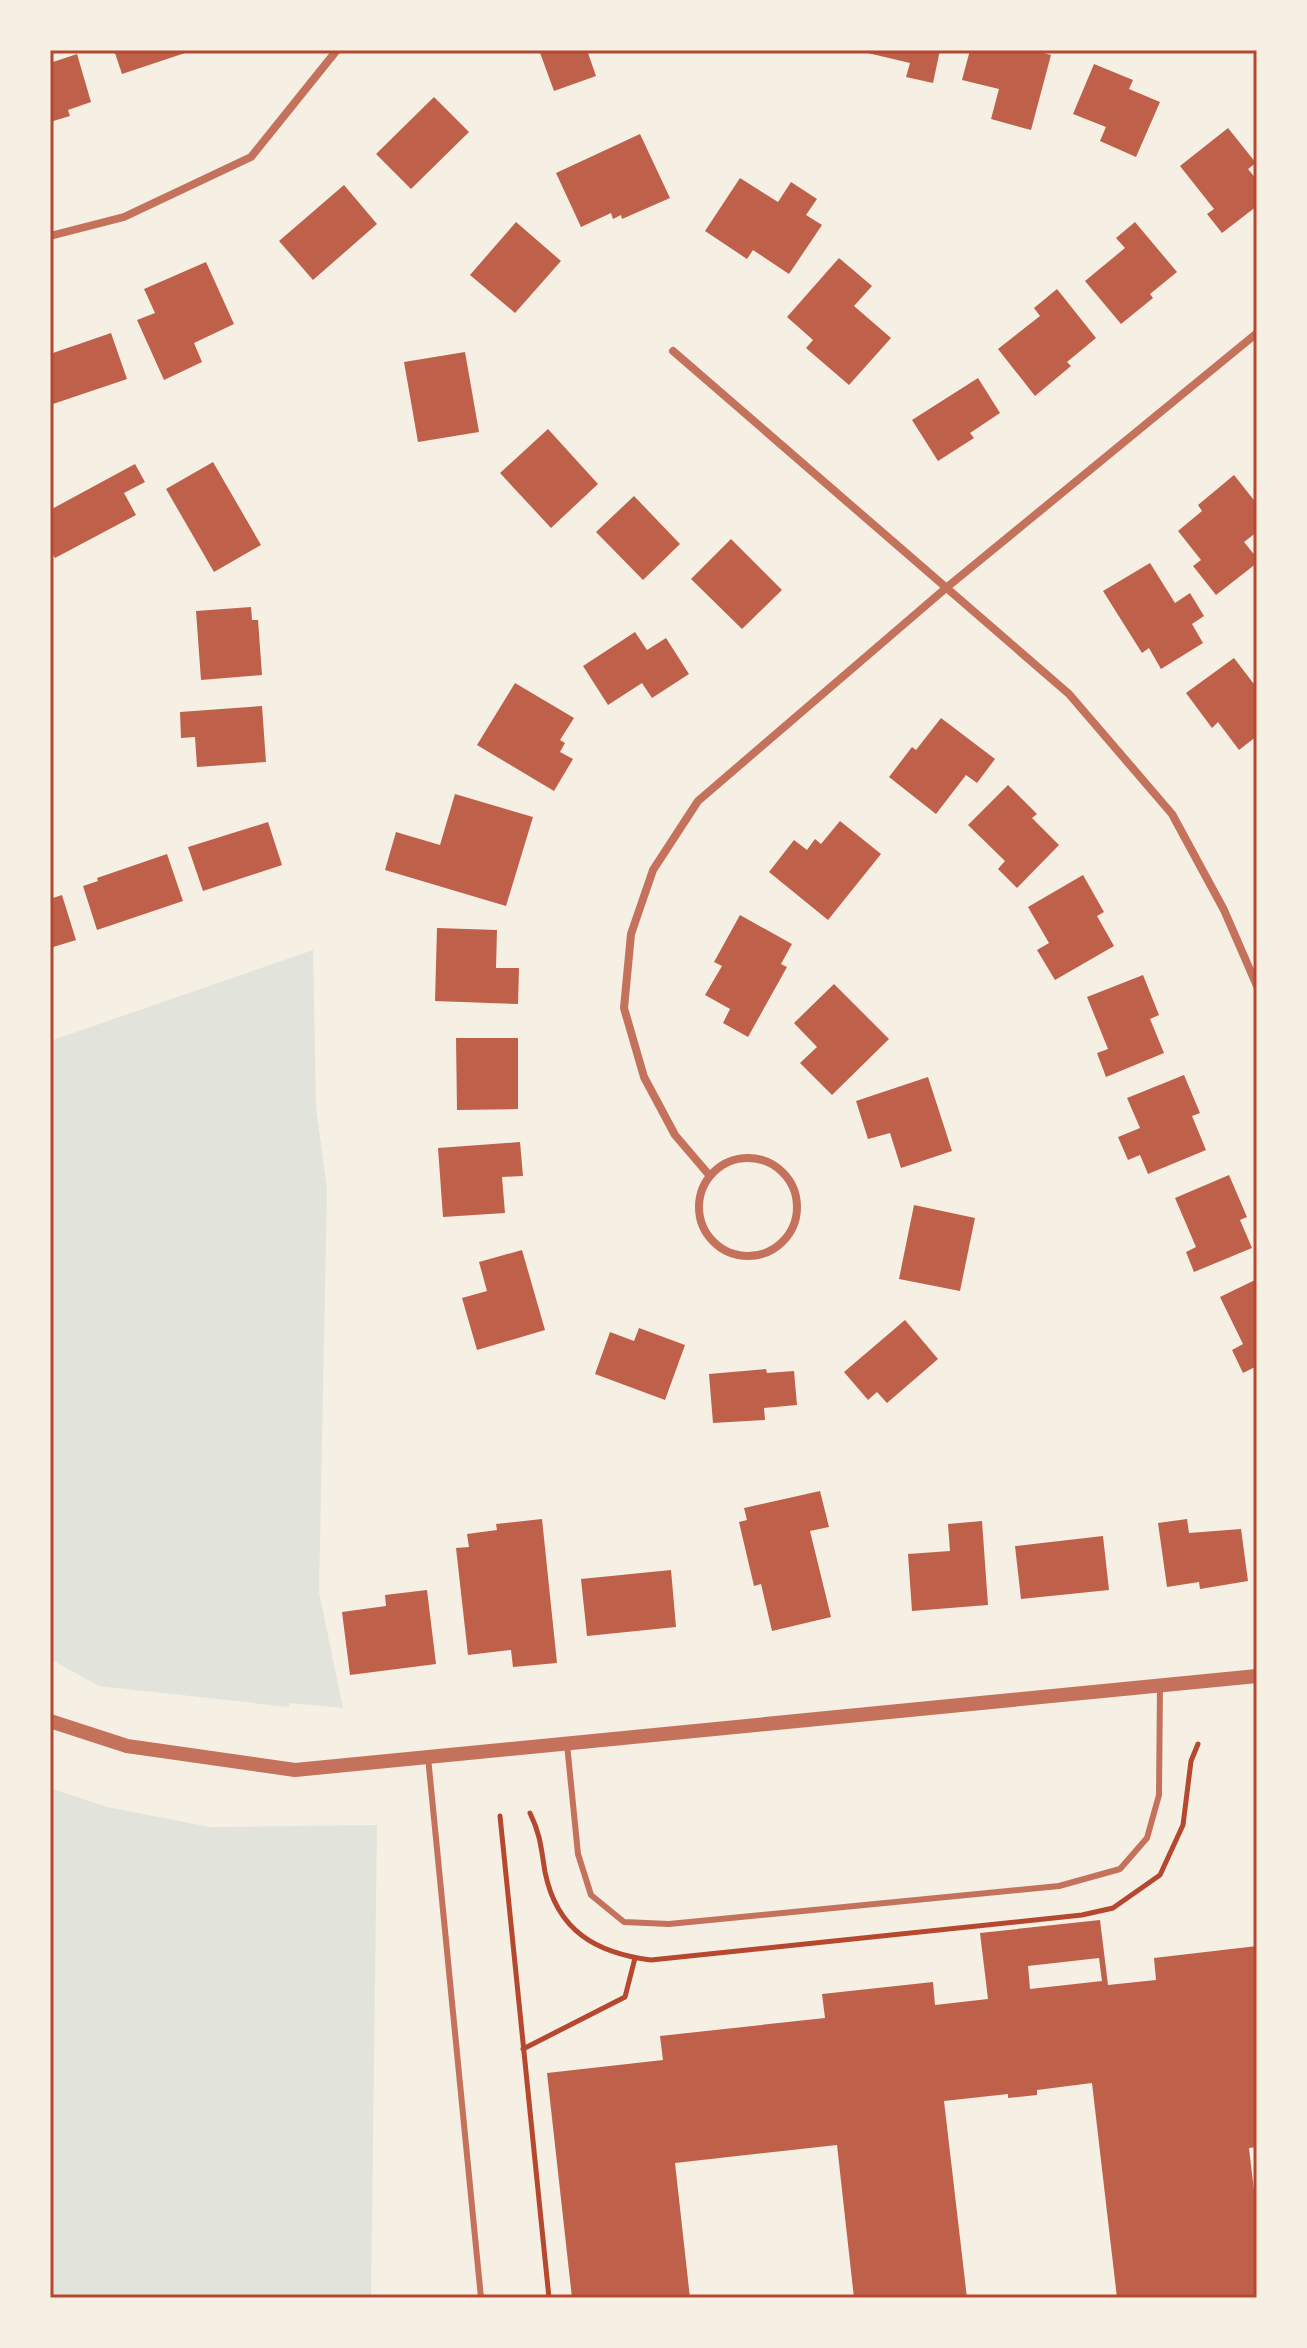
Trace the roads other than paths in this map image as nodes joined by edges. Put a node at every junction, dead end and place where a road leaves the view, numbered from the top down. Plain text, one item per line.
1 (337, 50) edge
2 (50, 236) edge
3 (1257, 333) edge
4 (673, 351) dead end
5 (946, 588) junction
6 (1257, 986) edge
7 (710, 1176) junction
8 (1257, 1676) edge
9 (1160, 1685) junction
10 (50, 1721) edge
11 (567, 1744) junction
12 (428, 1757) junction
13 (481, 2298) edge

1 - 2 street
3 - 5 street
4 - 5 street
5 - 6 street
5 - 7 street
7 - 7 street
8 - 9 street
9 - 11 street
9 - 11 lane
10 - 12 street
11 - 12 street
12 - 13 lane

